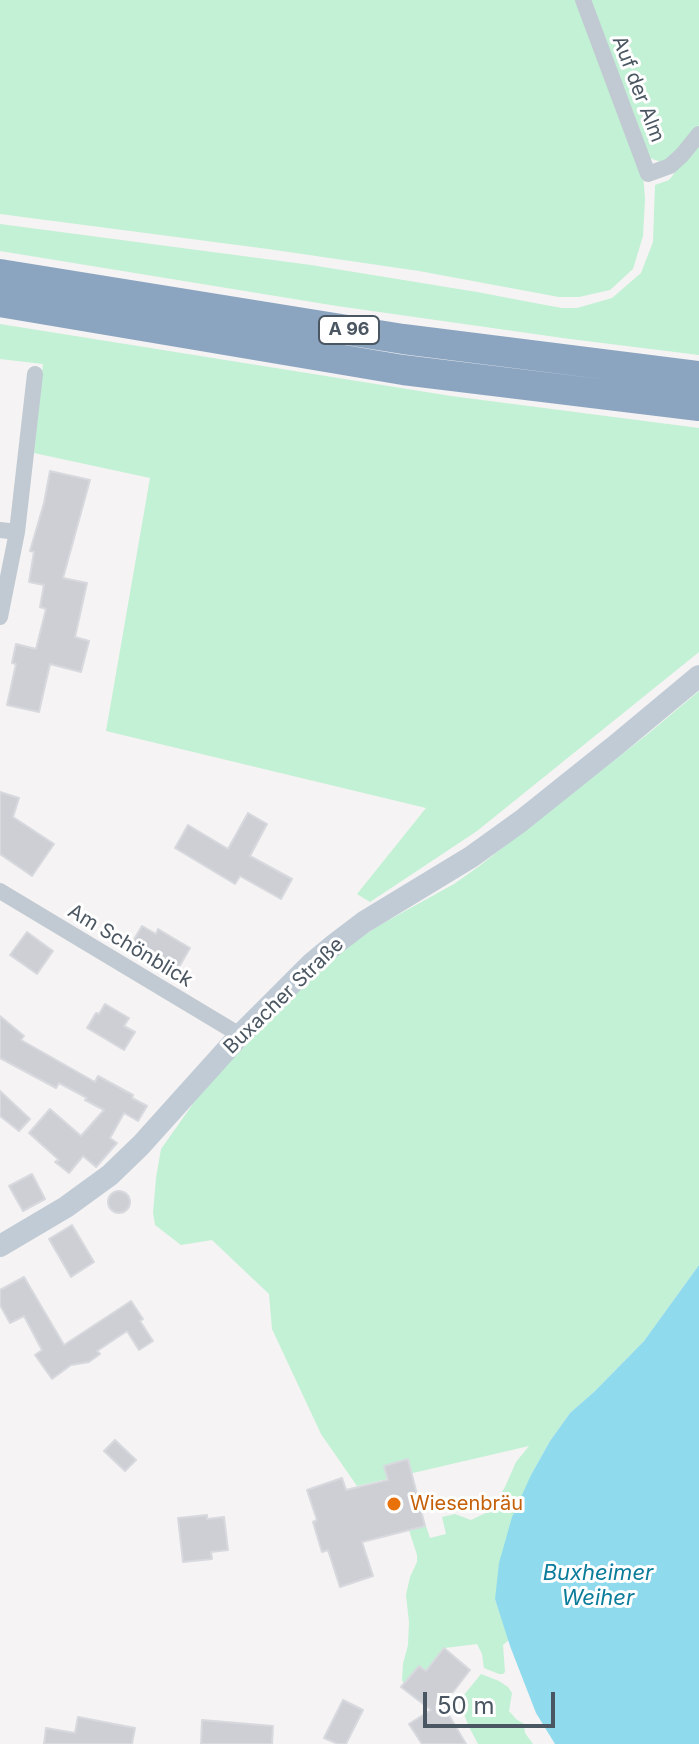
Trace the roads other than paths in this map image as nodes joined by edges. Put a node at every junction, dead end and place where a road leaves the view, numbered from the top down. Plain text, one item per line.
1 (583, 0) edge
2 (699, 134) edge
3 (0, 274) edge
4 (0, 302) edge
5 (35, 374) dead end
6 (699, 376) edge
7 (699, 406) edge
8 (8, 531) edge
9 (0, 617) edge
10 (699, 676) edge
11 (0, 891) edge
12 (240, 1035) junction
13 (0, 1246) edge

1 - 2 street, Auf der Alm
3 - 6 highway, A 96
4 - 7 highway, A 96
5 - 8 street
8 - 9 street
10 - 12 street, Buxacher Straße
11 - 12 street, Am Schönblick
12 - 13 street, Buxacher Straße

